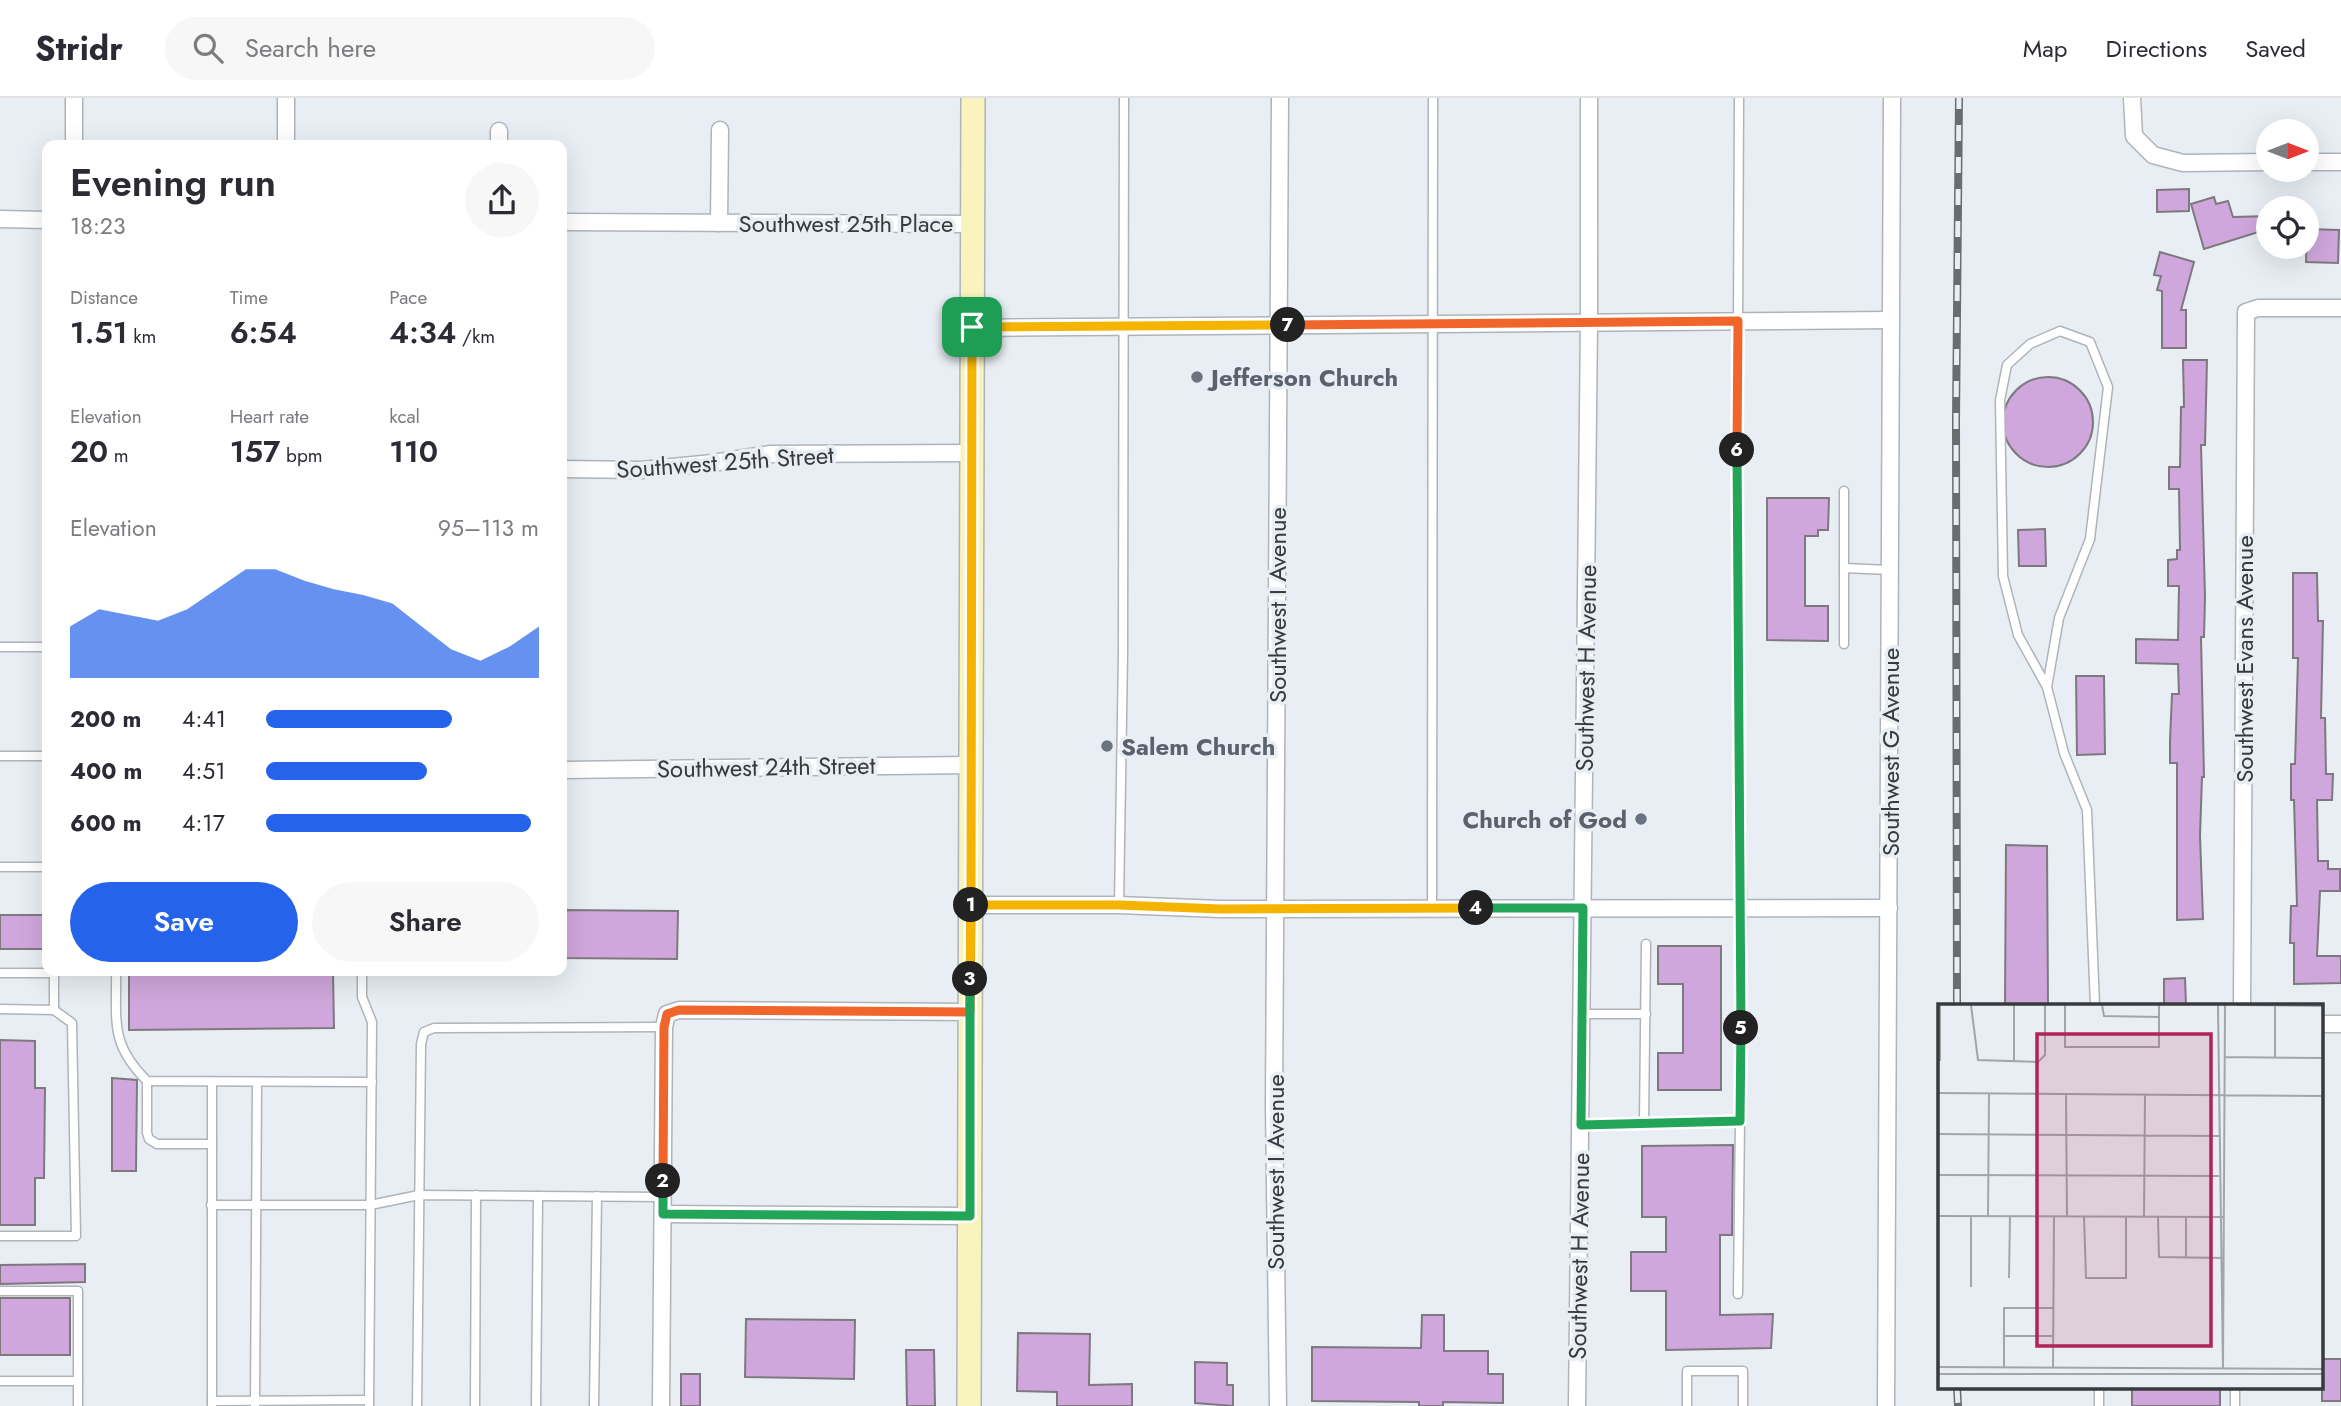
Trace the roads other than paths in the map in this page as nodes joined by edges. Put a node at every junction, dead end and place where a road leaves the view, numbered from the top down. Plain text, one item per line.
1 (74, 98) edge
2 (286, 98) edge
3 (973, 98) edge
4 (1125, 98) edge
5 (1280, 98) edge
6 (1433, 98) edge
7 (1589, 98) edge
8 (1739, 98) edge
9 (1892, 98) edge
10 (2132, 98) edge
11 (720, 130) dead end
12 (74, 140) edge
13 (286, 140) edge
14 (2256, 162) edge
15 (2319, 162) edge
16 (2341, 162) edge
17 (0, 219) edge
18 (42, 220) edge
19 (567, 222) edge
20 (719, 223) junction
21 (973, 224) junction
22 (2341, 308) edge
23 (1891, 320) junction
24 (1738, 321) junction
25 (1589, 323) junction
26 (1433, 324) junction
27 (1279, 325) junction
28 (1124, 326) junction
29 (972, 327) junction
30 (972, 453) junction
31 (567, 469) edge
32 (1844, 491) dead end
33 (1844, 568) junction
34 (1890, 569) junction
35 (1844, 644) dead end
36 (42, 647) edge
37 (0, 648) edge
38 (2047, 687) junction
39 (0, 756) edge
40 (42, 756) edge
41 (971, 765) junction
42 (567, 770) edge
43 (0, 867) edge
44 (42, 867) edge
45 (971, 905) junction
46 (1119, 905) junction
47 (1583, 908) junction
48 (1742, 908) junction
49 (1889, 908) junction
50 (1275, 909) junction
51 (1433, 909) junction
52 (1646, 944) dead end
53 (0, 973) edge
54 (42, 973) edge
55 (54, 976) edge
56 (116, 976) edge
57 (362, 976) edge
58 (2095, 1004) edge
59 (2242, 1004) edge
60 (0, 1009) edge
61 (54, 1010) junction
62 (970, 1012) junction
63 (1582, 1014) junction
64 (1646, 1014) junction
65 (664, 1027) junction
66 (147, 1081) junction
67 (212, 1082) junction
68 (257, 1082) junction
69 (372, 1082) junction
70 (1740, 1121) junction
71 (1644, 1123) junction
72 (1581, 1125) junction
73 (212, 1144) junction
74 (419, 1195) junction
75 (476, 1195) junction
76 (538, 1196) junction
77 (597, 1196) junction
78 (663, 1197) junction
79 (211, 1205) junction
80 (370, 1205) junction
81 (255, 1206) junction
82 (663, 1214) junction
83 (970, 1216) junction
84 (0, 1236) edge
85 (0, 1291) edge
86 (1738, 1294) dead end
87 (0, 1381) edge
88 (78, 1381) junction
89 (2098, 1388) edge
90 (2235, 1388) edge
91 (369, 1403) edge
92 (212, 1404) edge
93 (255, 1404) edge
94 (78, 1406) edge
95 (417, 1406) edge
96 (475, 1406) edge
97 (536, 1406) edge
98 (594, 1406) edge
99 (661, 1406) edge
100 (970, 1406) edge
101 (1278, 1406) edge
102 (1577, 1406) edge
103 (1687, 1406) edge
104 (1743, 1406) edge
105 (1886, 1406) edge
106 (2099, 1406) edge
107 (2235, 1406) edge

1 - 12 street
2 - 13 street
3 - 21 street
4 - 28 lane
5 - 27 street, Southwest I Avenue
6 - 26 lane
7 - 25 street, Southwest H Avenue
8 - 24 lane
9 - 23 street, Southwest G Avenue
10 - 14 street
11 - 20 street, Southwest 25th Place
15 - 16 street
17 - 18 street
19 - 20 street, Southwest 25th Place
20 - 21 street, Southwest 25th Place
21 - 29 street
22 - 59 street, Southwest Evans Avenue
23 - 24 street
23 - 34 street, Southwest G Avenue
24 - 25 street
24 - 48 lane
25 - 26 street
25 - 47 street, Southwest H Avenue
26 - 27 street
26 - 51 lane
27 - 28 street
27 - 50 street, Southwest I Avenue
28 - 29 street
28 - 46 lane
29 - 30 street
30 - 31 street, Southwest 25th Street
30 - 41 street
32 - 33 lane
33 - 34 lane
33 - 35 lane
34 - 49 street, Southwest G Avenue
36 - 37 lane
38 - 38 lane
38 - 58 lane
39 - 40 lane
41 - 42 street, Southwest 24th Street
41 - 45 street
43 - 44 lane
45 - 46 street
45 - 62 street
46 - 50 street
47 - 48 street
47 - 51 street
47 - 63 street, Southwest H Avenue
48 - 49 street
48 - 70 lane
49 - 105 street, Southwest G Avenue
50 - 51 street
50 - 101 street, Southwest I Avenue
52 - 64 lane
53 - 54 lane
55 - 61 lane
56 - 66 lane
57 - 69 lane
60 - 61 lane
61 - 84 lane
62 - 65 street
62 - 83 street
63 - 64 lane
63 - 72 street, Southwest H Avenue
64 - 71 lane
65 - 74 lane
65 - 78 street
66 - 67 lane
66 - 73 lane
67 - 68 lane
67 - 73 lane
68 - 69 lane
68 - 81 lane
69 - 80 lane
70 - 71 lane
70 - 86 lane
71 - 72 lane
72 - 102 street, Southwest H Avenue
73 - 79 lane
74 - 75 lane
74 - 80 lane
74 - 95 lane
75 - 76 lane
75 - 96 lane
76 - 77 lane
76 - 97 lane
77 - 78 lane
77 - 98 lane
78 - 82 street
79 - 81 lane
79 - 92 lane
80 - 81 lane
80 - 91 lane
81 - 93 lane
82 - 83 street
82 - 99 street
83 - 100 street
85 - 88 lane
87 - 88 lane
88 - 94 lane
89 - 106 lane
90 - 107 lane
91 - 93 lane
92 - 93 lane
103 - 104 lane

